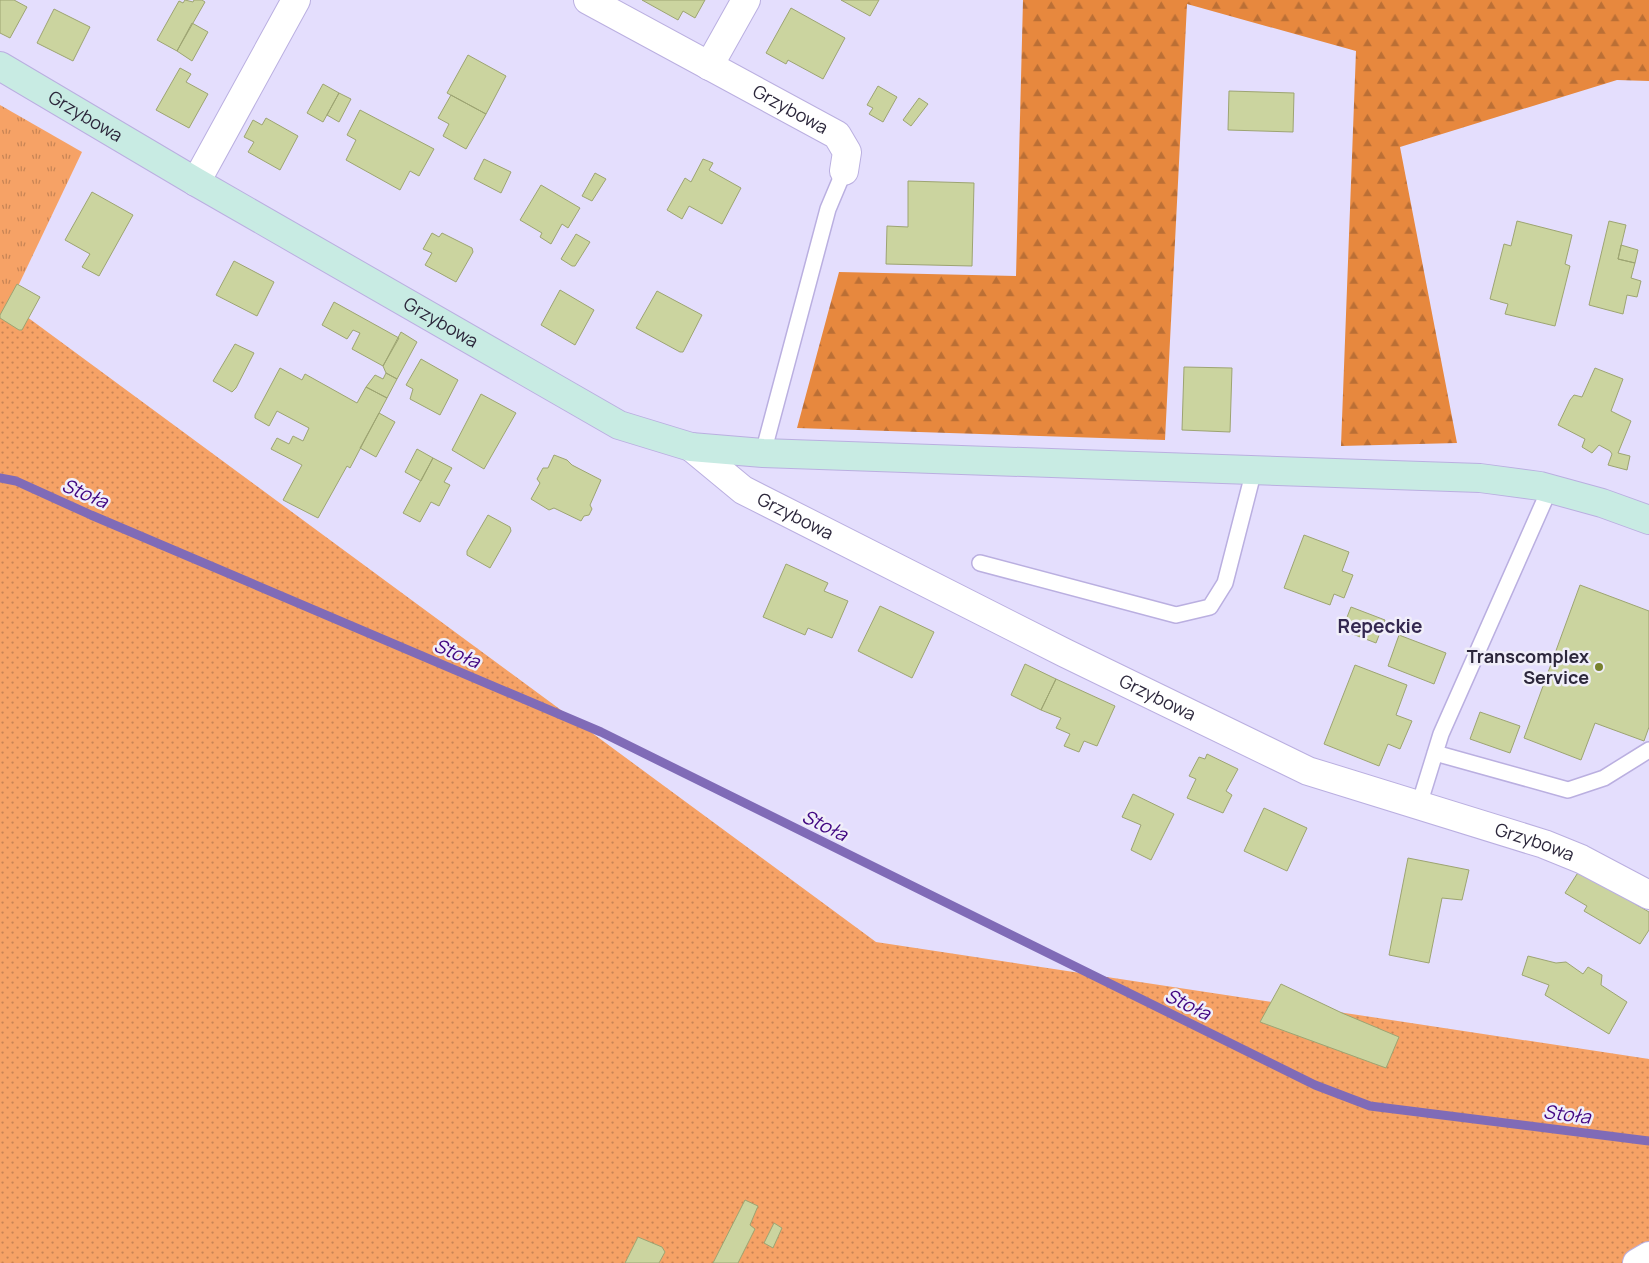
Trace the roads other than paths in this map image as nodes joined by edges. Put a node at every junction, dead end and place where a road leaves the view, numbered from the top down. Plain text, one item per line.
1 (296, 0) edge
2 (588, 0) edge
3 (746, 0) edge
4 (0, 66) edge
5 (709, 66) junction
6 (844, 171) joint
7 (196, 182) junction
8 (691, 447) junction
9 (763, 453) junction
10 (1254, 470) junction
11 (1550, 488) junction
12 (1649, 520) edge
13 (980, 563) dead end
14 (1649, 750) edge
15 (1435, 753) junction
16 (1419, 805) junction
17 (1649, 895) edge
18 (1649, 1256) edge
19 (1637, 1263) edge

1 - 7 street
2 - 5 street, Grzybowa
3 - 5 street
4 - 7 street, Grzybowa
5 - 6 street, Grzybowa
6 - 9 lane
7 - 8 street, Grzybowa
8 - 9 street, Grzybowa
8 - 16 street, Grzybowa
9 - 10 street, Grzybowa
10 - 11 street, Grzybowa
10 - 13 lane
11 - 12 street, Grzybowa
11 - 15 lane
14 - 15 lane
15 - 16 lane
16 - 17 street, Grzybowa
18 - 19 street

